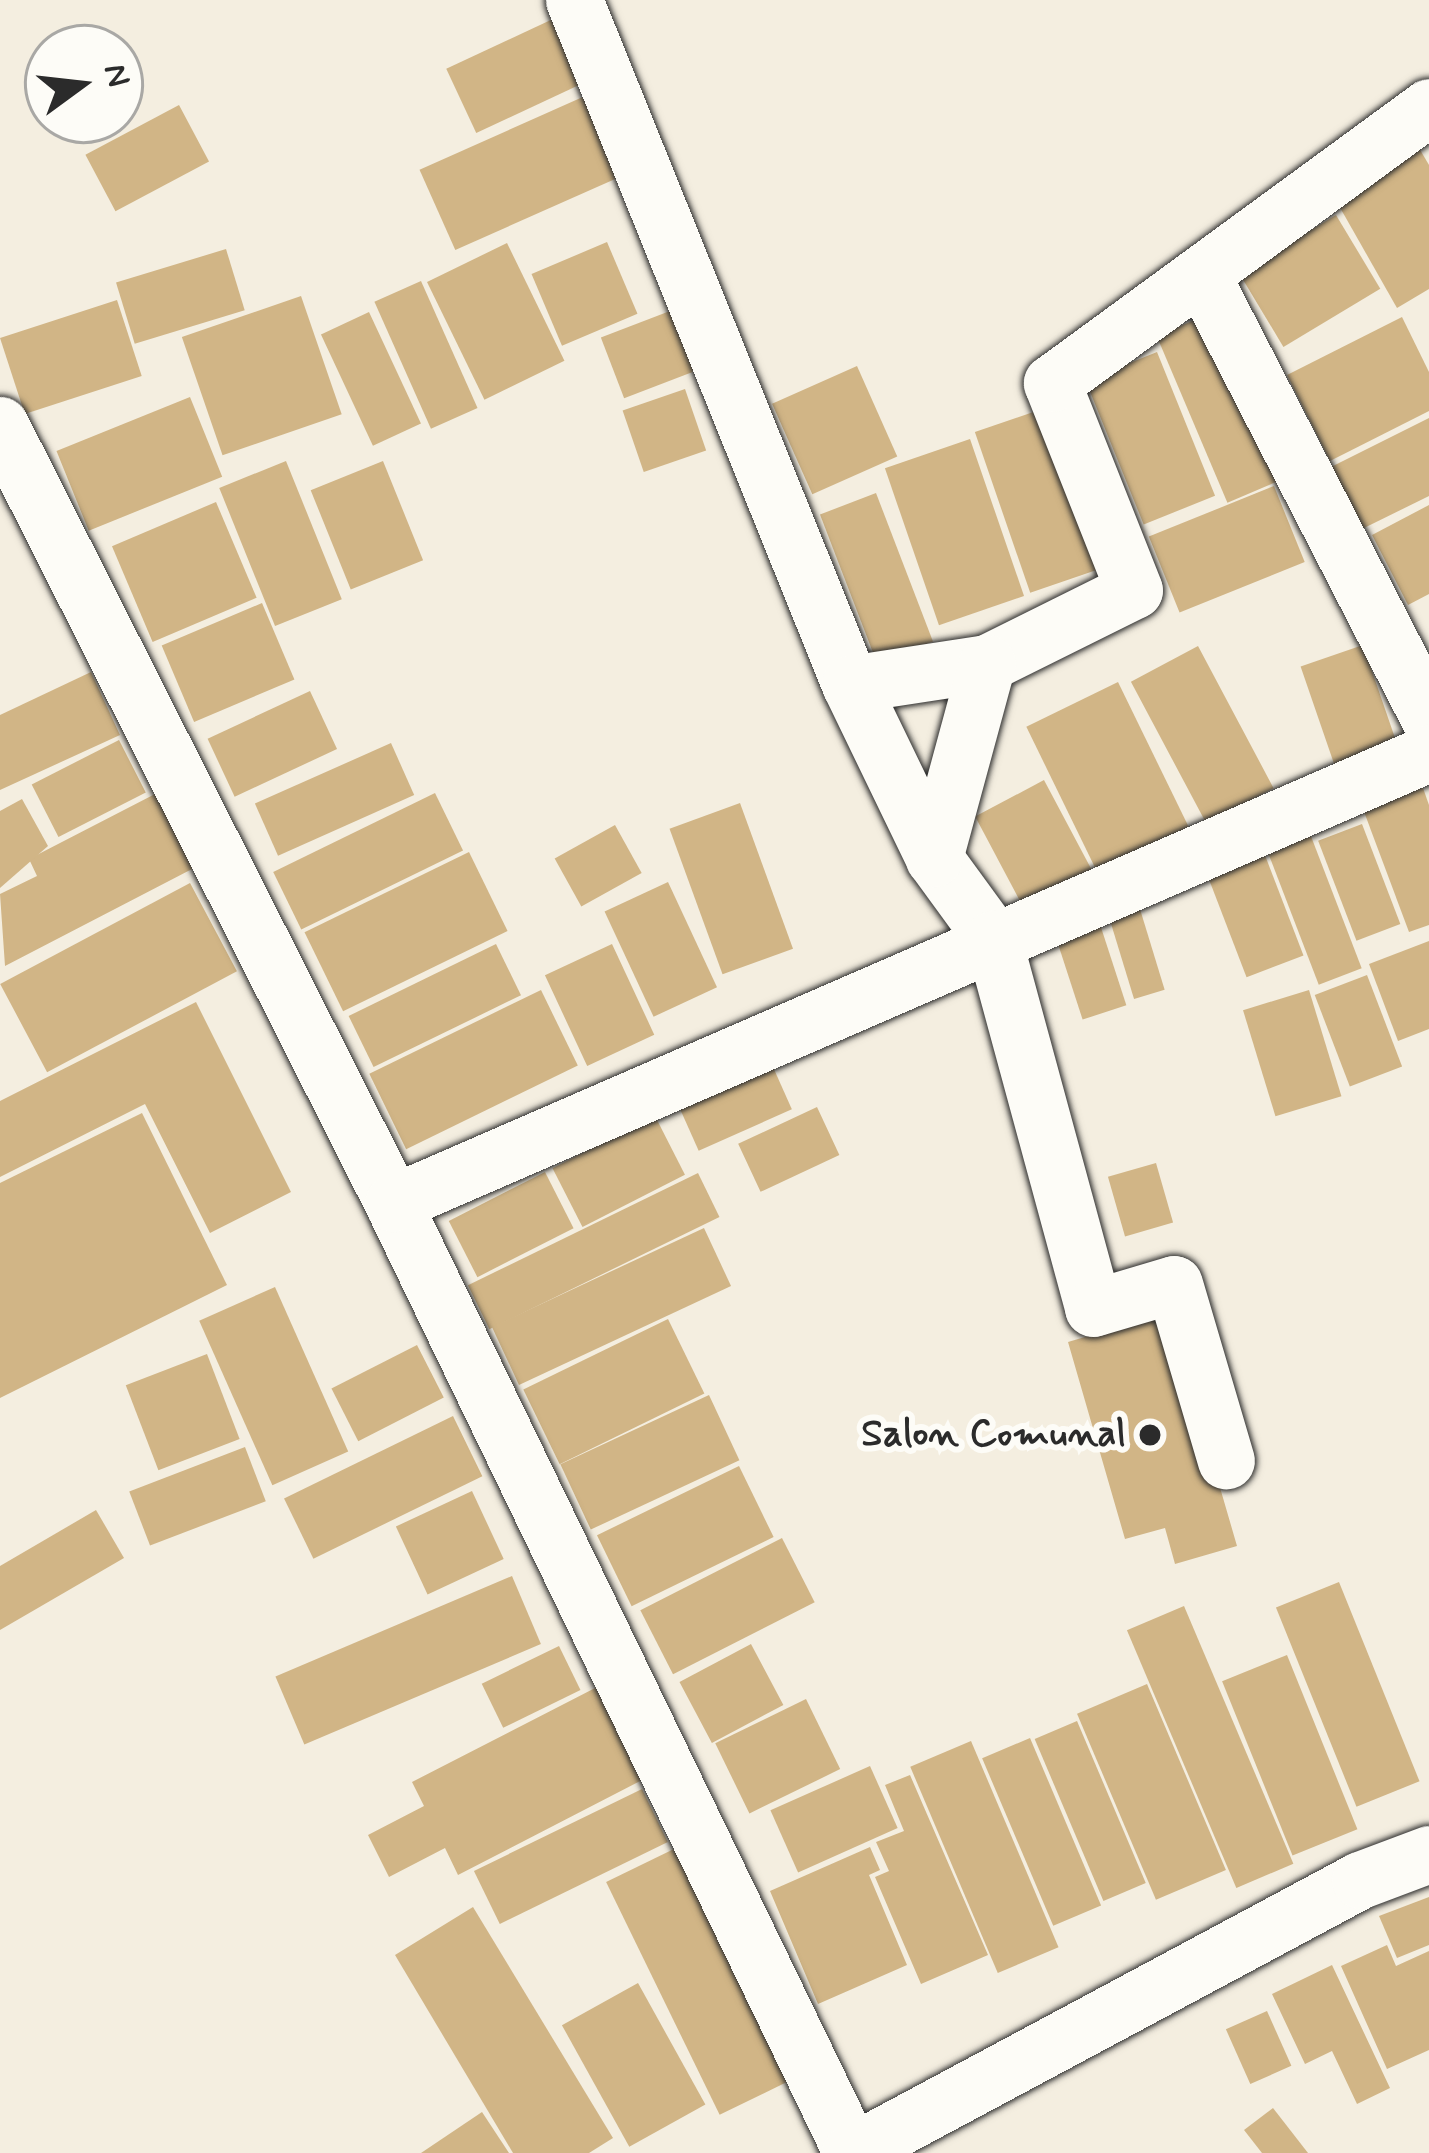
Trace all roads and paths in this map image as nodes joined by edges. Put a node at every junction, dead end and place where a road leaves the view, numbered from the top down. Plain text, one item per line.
1 (574, 0) edge
2 (1429, 107) edge
3 (1203, 278) junction
4 (0, 425) edge
5 (987, 663) junction
6 (850, 684) junction
7 (1429, 718) edge
8 (1429, 753) edge
9 (934, 858) junction
10 (993, 939) junction
11 (393, 1203) junction
12 (1226, 1461) dead end
13 (1429, 1853) edge
14 (851, 2152) edge

1 - 6 street
2 - 3 street
3 - 5 street
3 - 7 street
4 - 11 street
5 - 6 street
5 - 9 street
6 - 9 street
8 - 10 street
9 - 10 street
10 - 11 street
10 - 12 street
11 - 14 street
13 - 14 street

